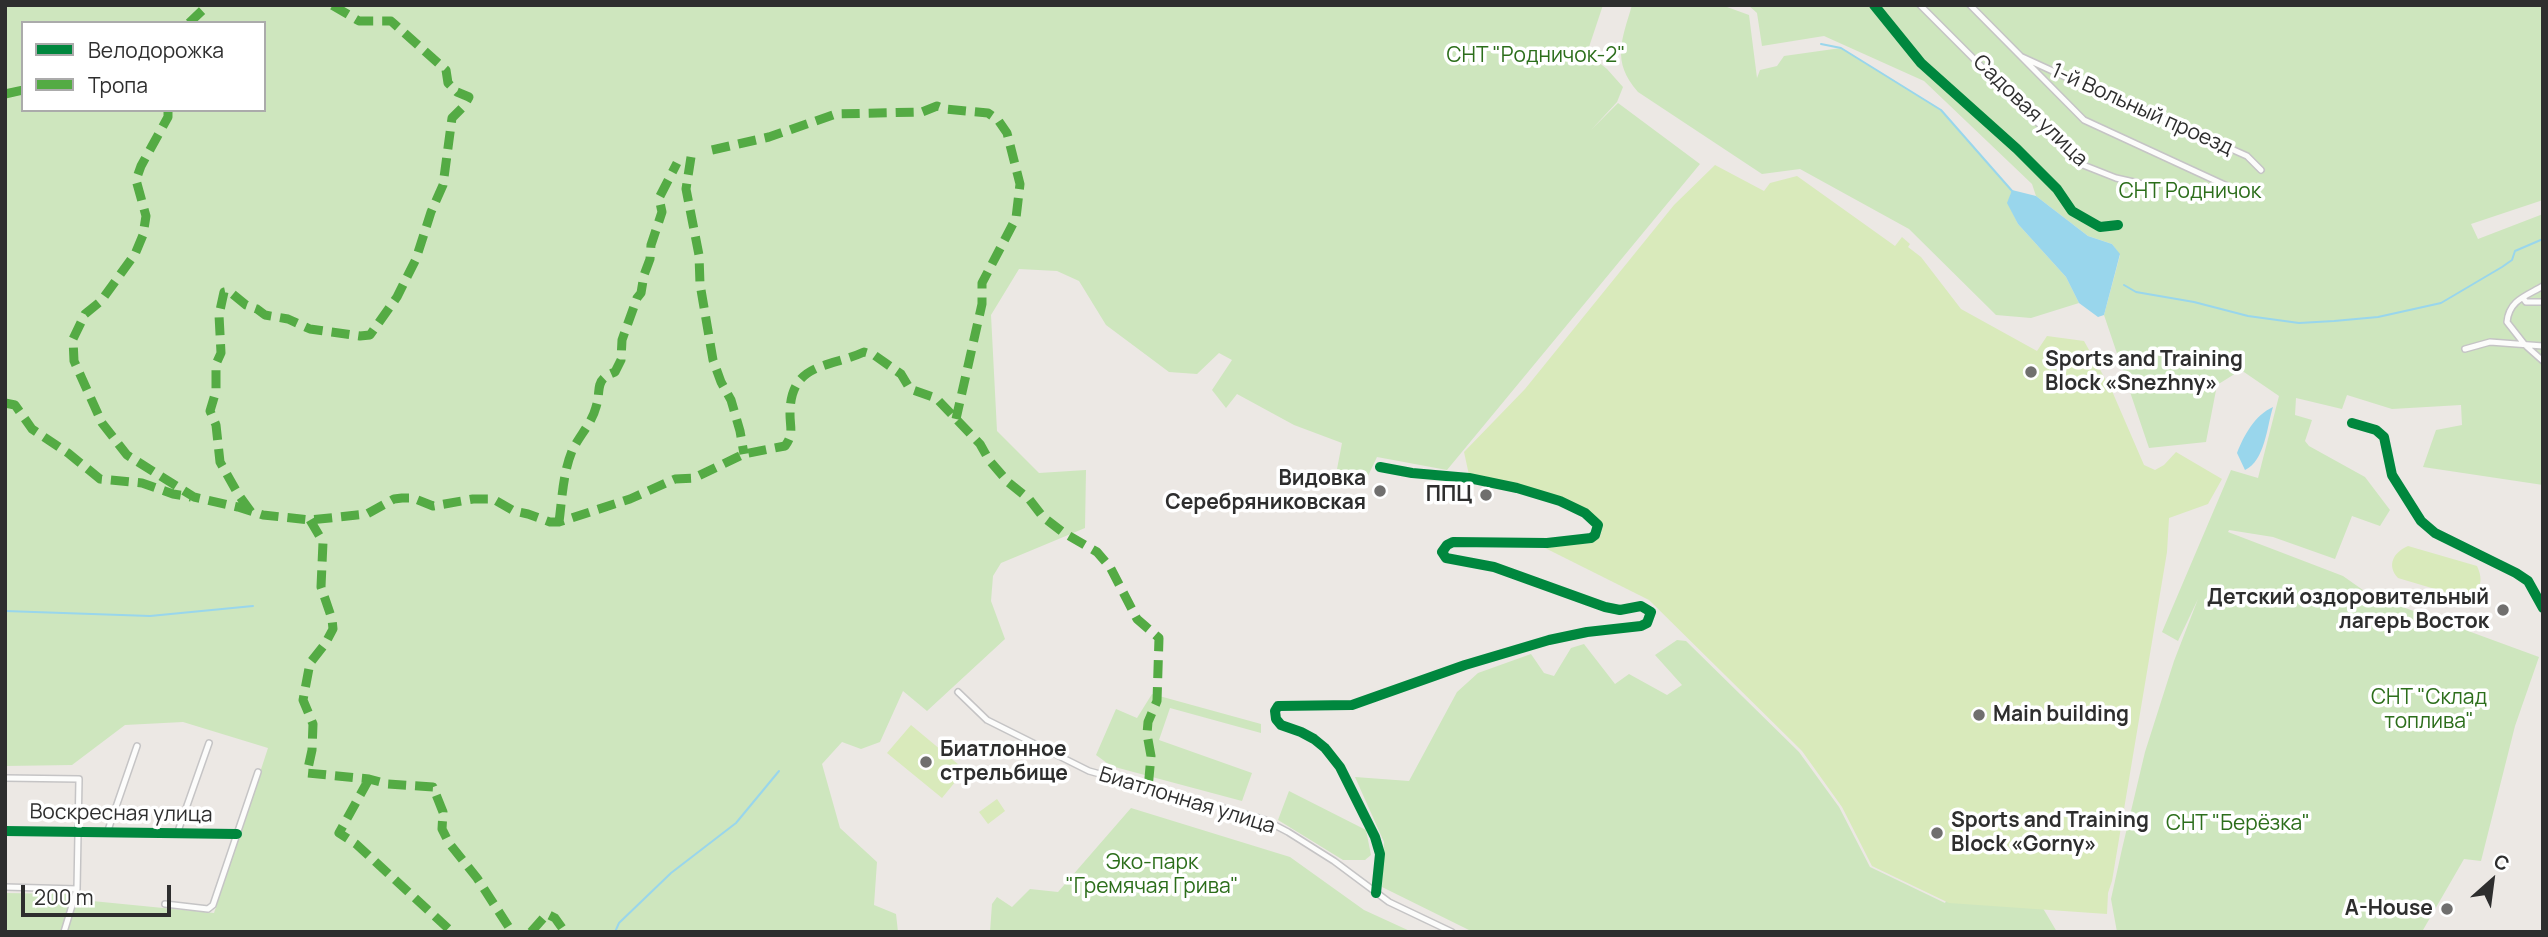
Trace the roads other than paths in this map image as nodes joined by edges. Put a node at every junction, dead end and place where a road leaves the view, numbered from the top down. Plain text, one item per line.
1 (1874, 5) edge
2 (1920, 5) edge
3 (1970, 5) edge
4 (2018, 55) junction
5 (2261, 170) dead end
6 (2156, 187) dead end
7 (2239, 195) dead end
8 (2118, 225) dead end
9 (2543, 286) edge
10 (2523, 298) junction
11 (2543, 302) edge
12 (2525, 345) junction
13 (2543, 346) edge
14 (2465, 349) dead end
15 (2543, 360) edge
16 (2352, 423) dead end
17 (1380, 467) dead end
18 (2543, 607) edge
19 (958, 692) dead end
20 (209, 743) dead end
21 (137, 746) dead end
22 (258, 772) dead end
23 (5, 778) edge
24 (5, 831) edge
25 (78, 833) junction
26 (107, 833) junction
27 (177, 834) junction
28 (237, 834) junction
29 (5, 887) edge
30 (77, 889) junction
31 (1376, 893) junction
32 (165, 904) dead end
33 (64, 932) edge
34 (1452, 932) edge

1 - 8 street
2 - 6 street, Садовая улица
3 - 4 street
4 - 5 street, 1-й Вольный проезд
4 - 7 street
9 - 10 street
10 - 11 street
10 - 12 street
12 - 13 street
12 - 14 street
12 - 15 street
16 - 18 street
17 - 31 street
19 - 31 street, Биатлонная улица
20 - 27 street
21 - 26 street
22 - 28 street
23 - 25 street
24 - 25 street, Воскресная улица
25 - 26 street, Воскресная улица
25 - 30 street
26 - 27 street, Воскресная улица
27 - 28 street, Воскресная улица
28 - 32 street
29 - 30 street
30 - 33 street
31 - 34 street, Биатлонная улица

